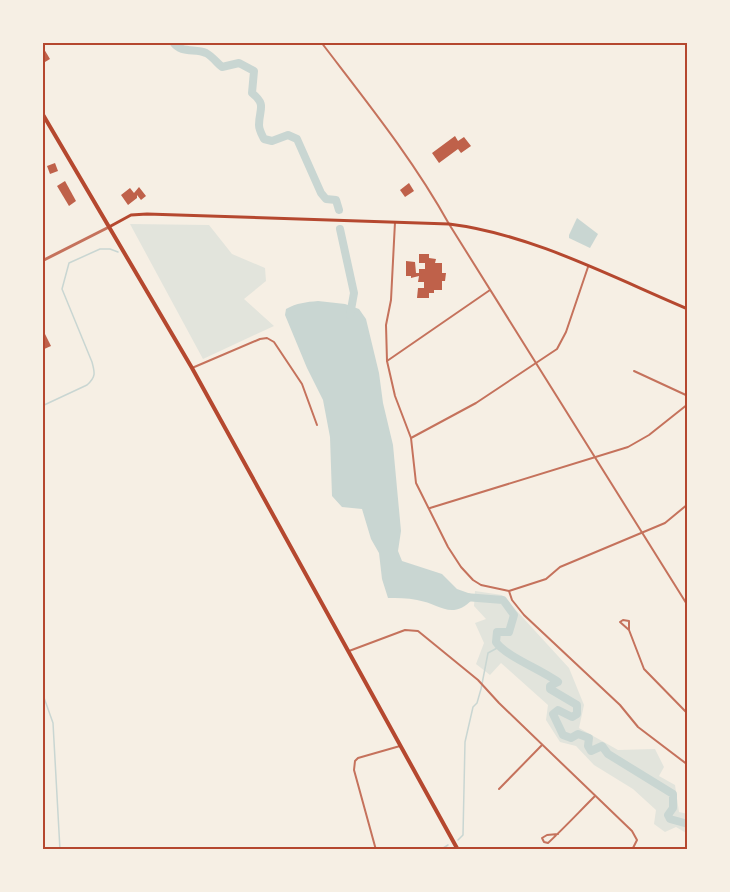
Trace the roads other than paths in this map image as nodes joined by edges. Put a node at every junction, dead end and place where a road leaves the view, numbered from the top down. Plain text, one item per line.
1 (321, 42) edge
2 (42, 113) edge
3 (395, 222) junction
4 (448, 224) junction
5 (109, 227) junction
6 (42, 261) edge
7 (588, 267) junction
8 (490, 290) junction
9 (688, 309) edge
10 (387, 361) junction
11 (536, 364) junction
12 (192, 368) junction
13 (634, 371) dead end
14 (688, 396) edge
15 (688, 404) edge
16 (317, 425) dead end
17 (411, 438) junction
18 (596, 458) junction
19 (688, 504) edge
20 (430, 508) junction
21 (641, 534) junction
22 (509, 591) junction
23 (687, 603) edge
24 (629, 630) dead end
25 (349, 651) junction
26 (688, 714) edge
27 (542, 745) junction
28 (400, 746) junction
29 (688, 765) edge
30 (499, 789) dead end
31 (595, 796) junction
32 (558, 834) junction
33 (376, 850) edge
34 (458, 850) edge
35 (632, 850) edge

1 - 4 street
2 - 5 main road
3 - 4 main road
3 - 5 main road
3 - 10 street
4 - 7 main road
4 - 8 street
5 - 6 street
5 - 12 main road
7 - 9 main road
7 - 11 street
8 - 10 street
8 - 11 street
10 - 17 street
11 - 17 street
11 - 18 street
12 - 16 street
12 - 25 main road
13 - 14 street
15 - 18 street
17 - 20 street
18 - 20 street
18 - 21 street
19 - 21 street
20 - 22 street
21 - 22 street
21 - 23 street
22 - 29 street
24 - 26 street
25 - 27 street
25 - 28 main road
27 - 30 street
27 - 31 street
28 - 33 street
28 - 34 main road
31 - 32 street
31 - 35 street
32 - 32 street

